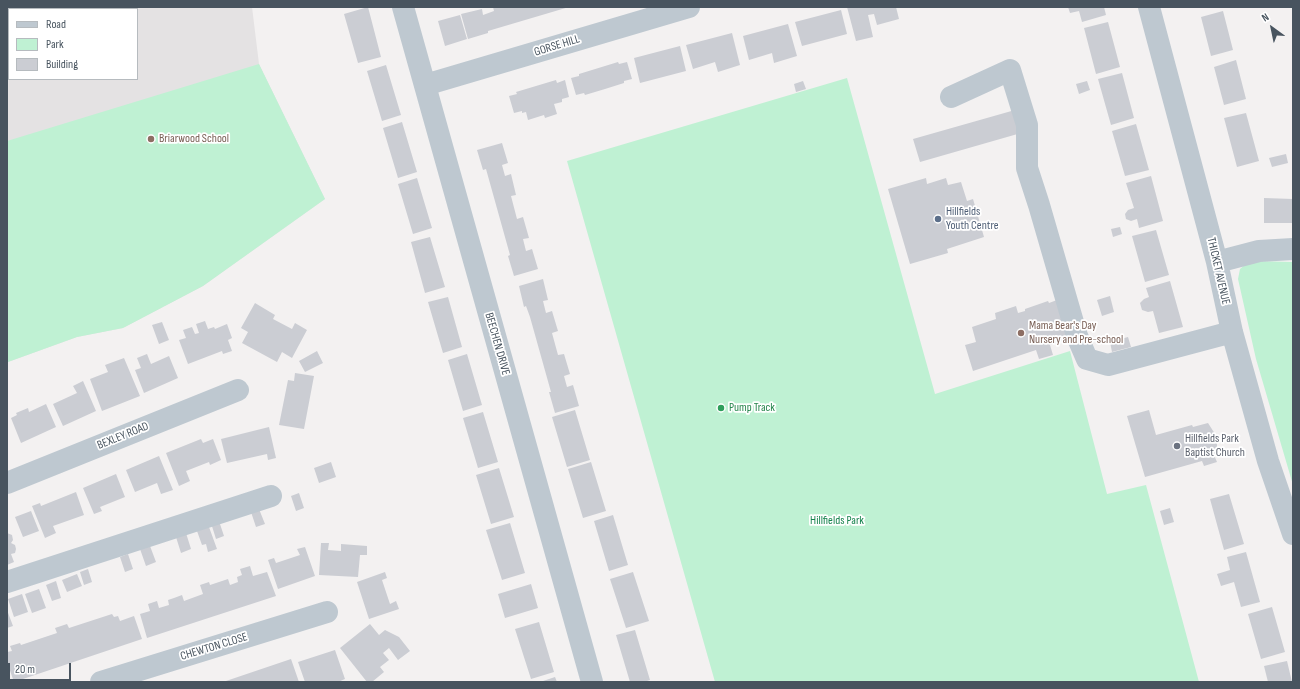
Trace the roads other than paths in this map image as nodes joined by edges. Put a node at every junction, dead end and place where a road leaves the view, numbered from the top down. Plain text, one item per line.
1 (403, 7) edge
2 (689, 7) edge
3 (1149, 7) edge
4 (425, 85) junction
5 (951, 96) dead end
6 (1293, 249) edge
7 (1217, 262) junction
8 (1232, 332) junction
9 (238, 390) dead end
10 (7, 483) edge
11 (271, 496) dead end
12 (1292, 529) edge
13 (7, 582) edge
14 (327, 612) dead end
15 (100, 682) edge
16 (592, 682) edge

1 - 4 street, BEECHEN DRIVE
2 - 4 street, GORSE HILL
3 - 7 street, THICKET AVENUE
4 - 16 street, BEECHEN DRIVE
5 - 8 street
6 - 7 street
7 - 8 street, THICKET AVENUE
8 - 12 street, THICKET AVENUE
9 - 10 street, BEXLEY ROAD
11 - 13 street
14 - 15 street, CHEWTON CLOSE

